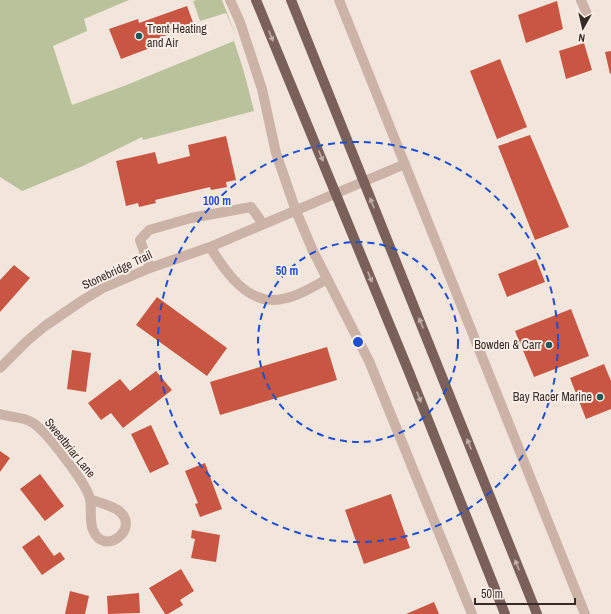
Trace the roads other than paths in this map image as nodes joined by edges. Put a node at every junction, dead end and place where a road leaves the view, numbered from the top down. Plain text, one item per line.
1 (230, 0) edge
2 (256, 0) edge
3 (291, 0) edge
4 (340, 0) edge
5 (581, 0) edge
6 (586, 12) dead end
7 (405, 164) junction
8 (364, 182) junction
9 (336, 194) junction
10 (296, 211) junction
11 (263, 224) junction
12 (210, 247) junction
13 (150, 268) junction
14 (327, 279) junction
15 (0, 367) edge
16 (0, 414) edge
17 (90, 499) dead end
18 (472, 614) edge
19 (505, 614) edge
20 (537, 614) edge
21 (585, 614) edge

1 - 10 street
2 -> 9 main road
3 - 8 main road
4 - 7 street
5 - 6 street
7 - 8 street, Stonebridge Trail
7 - 21 street
8 - 9 street, Stonebridge Trail
20 -> 8 main road
9 - 10 street, Stonebridge Trail
9 -> 19 main road
10 - 11 street, Stonebridge Trail
10 - 14 street
11 - 12 street, Stonebridge Trail
11 - 13 street, Stonebridge Trail
12 - 13 street, Stonebridge Trail
12 - 14 street
13 - 15 street, Stonebridge Trail
14 - 18 street
16 - 17 street, Sweetbriar Lane

